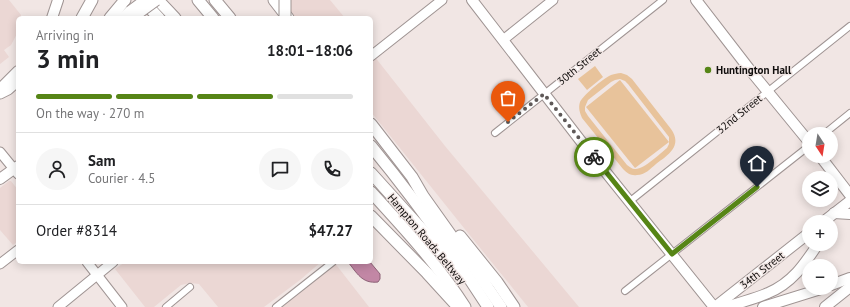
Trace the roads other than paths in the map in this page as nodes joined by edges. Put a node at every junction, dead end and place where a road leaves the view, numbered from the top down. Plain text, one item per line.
1 (58, 0) edge
2 (92, 0) edge
3 (142, 0) edge
4 (145, 0) edge
5 (157, 0) edge
6 (198, 0) edge
7 (215, 0) edge
8 (274, 0) edge
9 (285, 0) edge
10 (442, 0) edge
11 (472, 0) edge
12 (553, 0) edge
13 (663, 0) edge
14 (696, 0) edge
15 (124, 1) edge
16 (132, 15) edge
17 (53, 16) edge
18 (83, 16) edge
19 (112, 16) edge
20 (157, 16) edge
21 (173, 16) edge
22 (211, 16) edge
23 (228, 16) edge
24 (286, 16) edge
25 (287, 16) edge
26 (850, 26) edge
27 (503, 40) junction
28 (373, 54) edge
29 (16, 73) edge
30 (16, 82) edge
31 (0, 89) edge
32 (768, 91) junction
33 (0, 93) edge
34 (544, 94) junction
35 (850, 114) edge
36 (373, 127) edge
37 (833, 127) edge
38 (495, 133) dead end
39 (802, 133) edge
40 (373, 148) edge
41 (0, 152) edge
42 (802, 152) edge
43 (825, 163) edge
44 (16, 169) edge
45 (16, 171) edge
46 (373, 175) edge
47 (412, 177) junction
48 (0, 179) edge
49 (373, 194) edge
50 (850, 195) edge
51 (850, 201) edge
52 (629, 202) junction
53 (850, 214) edge
54 (835, 215) edge
55 (838, 217) edge
56 (373, 218) edge
57 (802, 239) edge
58 (813, 251) edge
59 (16, 252) edge
60 (672, 254) junction
61 (0, 264) edge
62 (89, 264) edge
63 (111, 264) edge
64 (330, 264) edge
65 (97, 275) junction
66 (850, 278) edge
67 (838, 282) edge
68 (190, 287) dead end
69 (850, 287) edge
70 (625, 291) dead end
71 (802, 295) edge
72 (58, 307) edge
73 (122, 307) edge
74 (166, 307) edge
75 (276, 307) edge
76 (458, 307) edge
77 (465, 307) edge
78 (481, 307) edge
79 (488, 307) edge
80 (500, 307) edge
81 (514, 307) edge
82 (715, 307) edge
83 (727, 307) edge
84 (763, 307) edge
85 (825, 307) edge

1 - 17 main road
2 - 18 highway
3 - 20 highway
4 - 16 main road, bridge
5 - 16 highway, bridge
5 - 21 highway
6 - 22 highway
7 - 23 highway
8 - 24 highway
9 - 25 highway, bridge
10 - 28 main road
11 - 27 main road
12 - 27 main road
13 - 34 street, 30th Street
14 - 32 main road
15 - 19 highway
26 - 32 street, 32nd Street
27 - 34 main road
29 - 31 main road
30 - 33 highway
32 - 39 main road
32 - 52 street, 32nd Street
34 - 38 street, 30th Street
34 - 52 main road
35 - 37 street
36 - 47 highway
40 - 79 highway
41 - 44 main road
42 - 60 street
43 - 50 main road
45 - 48 main road
46 - 78 highway, Hampton Roads Beltway
47 - 80 highway
47 - 81 highway
49 - 77 highway, Hampton Roads Beltway
51 - 54 main road
52 - 60 main road
53 - 55 main road
56 - 76 highway
57 - 82 main road, 34th Street
58 - 83 main road
59 - 61 main road
60 - 70 street
60 - 82 main road
62 - 65 main road
63 - 65 main road
64 - 75 street
65 - 72 main road
65 - 73 main road
66 - 67 main road
68 - 74 street
69 - 85 main road
71 - 84 main road

